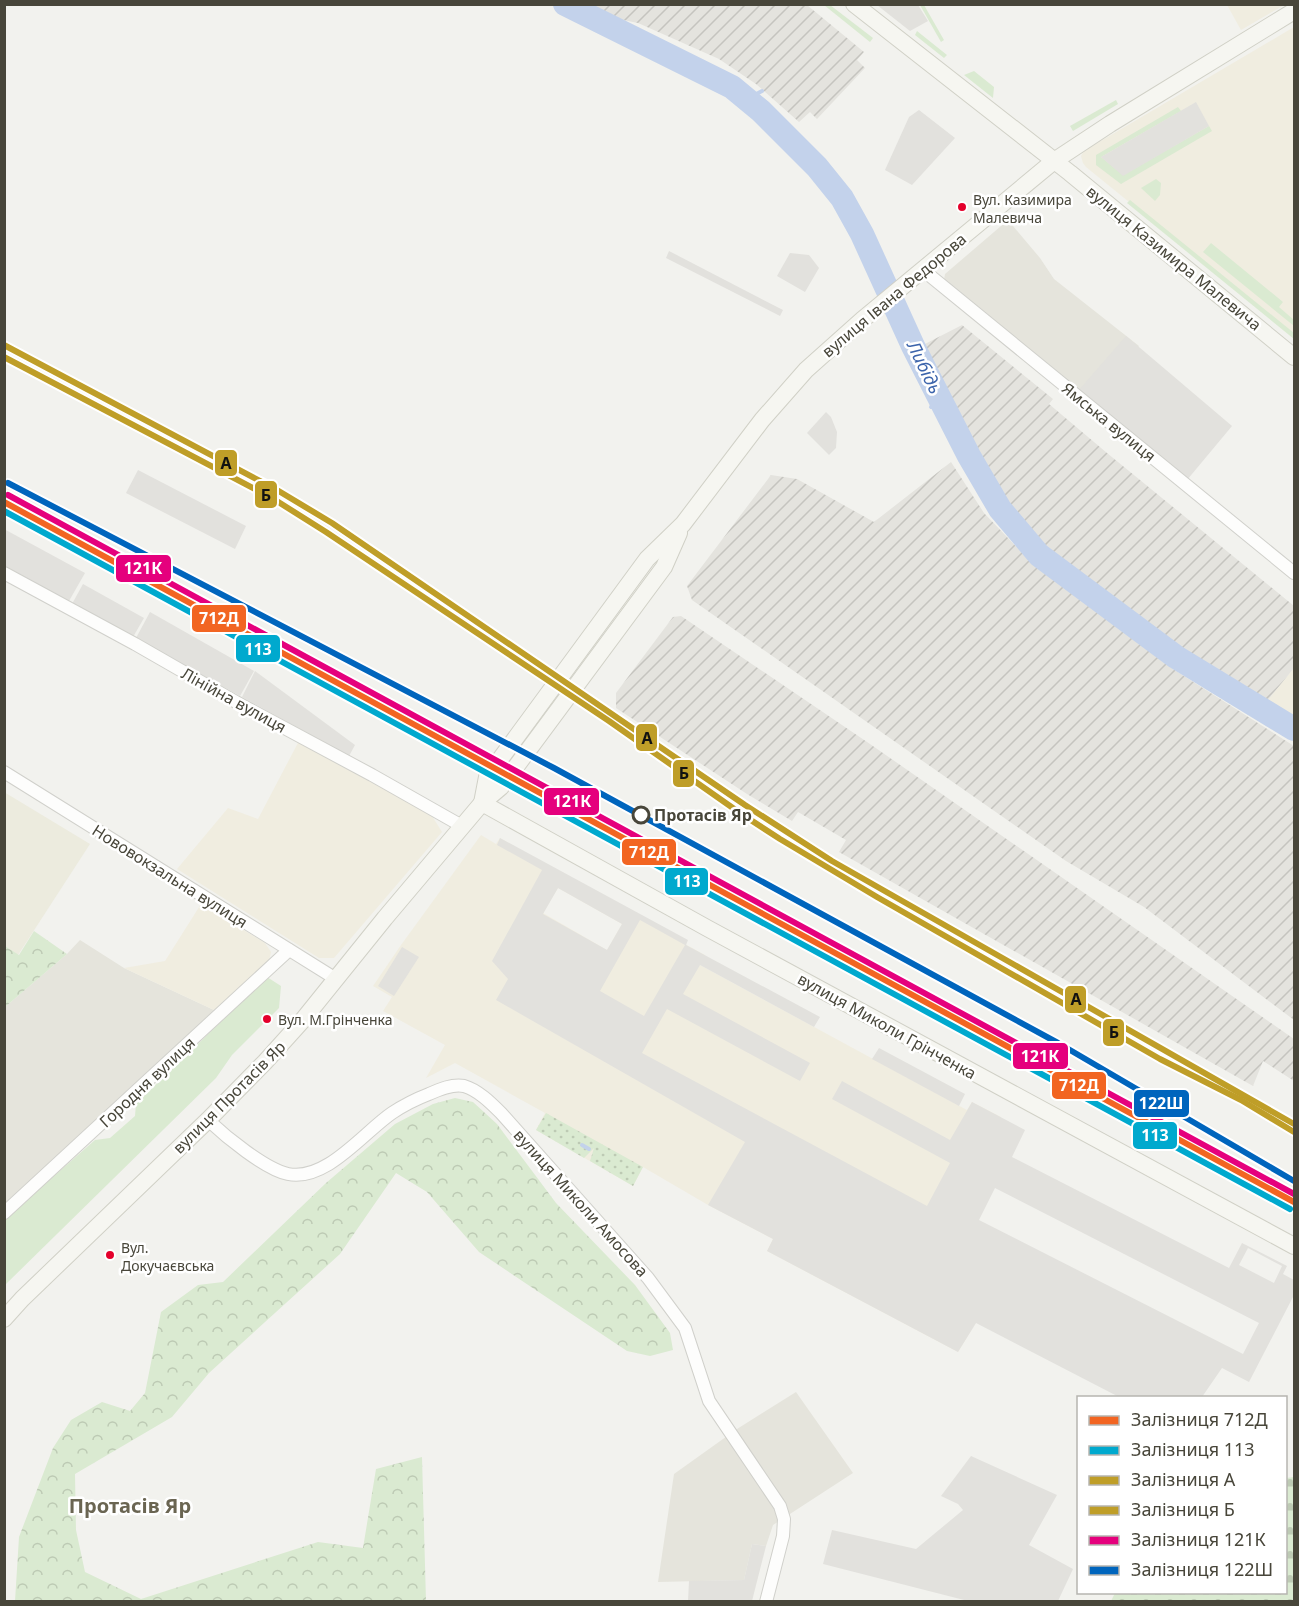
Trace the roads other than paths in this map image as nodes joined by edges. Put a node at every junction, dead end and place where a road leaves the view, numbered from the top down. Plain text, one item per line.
1 (854, 4) edge
2 (1294, 11) edge
3 (1054, 161) junction
4 (924, 270) junction
5 (1294, 357) edge
6 (4, 573) edge
7 (1294, 573) edge
8 (4, 772) edge
9 (482, 803) junction
10 (462, 826) junction
11 (289, 950) junction
12 (336, 980) junction
13 (208, 1120) junction
14 (4, 1213) edge
15 (1294, 1246) edge
16 (4, 1319) edge
17 (766, 1602) edge

1 - 3 main road, вулиця Казимира Малевича
2 - 3 main road, вулиця Івана Федорова
3 - 4 main road, вулиця Івана Федорова
3 - 5 main road, вулиця Казимира Малевича
4 - 7 street, Ямська вулиця
4 - 9 main road, вулиця Івана Федорова
6 - 10 street, Лінійна вулиця
8 - 11 street, Нововокзальна вулиця
9 - 10 main road, вулиця Протасів Яр
9 - 15 main road, вулиця Миколи Грінченка
10 - 12 main road, вулиця Протасів Яр
11 - 12 street, Нововокзальна вулиця
11 - 14 street, Городня вулиця
12 - 13 main road, вулиця Протасів Яр
13 - 16 main road, вулиця Протасів Яр
13 - 17 street, вулиця Миколи Амосова

